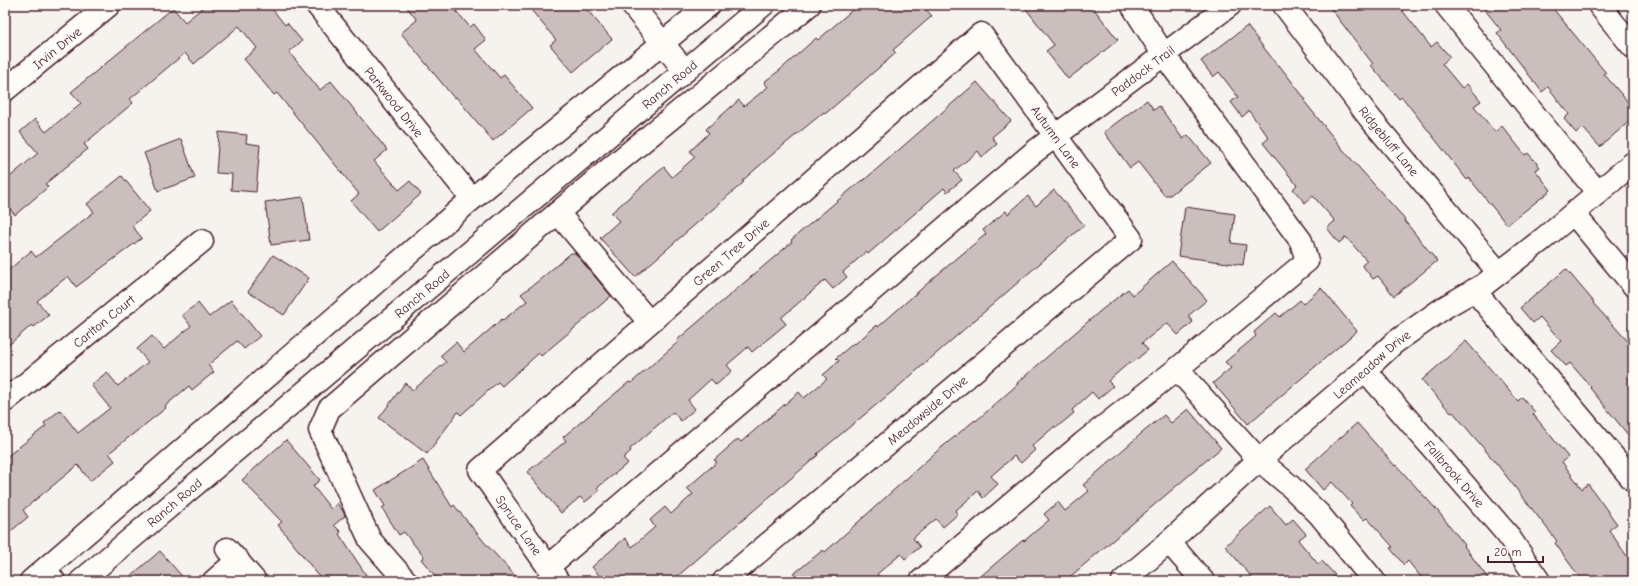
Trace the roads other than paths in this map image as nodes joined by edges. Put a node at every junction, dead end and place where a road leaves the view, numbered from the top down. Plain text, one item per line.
1 (109, 5) edge
2 (317, 5) edge
3 (632, 5) edge
4 (709, 5) edge
5 (763, 5) edge
6 (809, 5) edge
7 (1132, 5) edge
8 (1230, 5) edge
9 (1284, 5) edge
10 (1446, 5) edge
11 (1599, 5) edge
12 (981, 34) joint
13 (663, 43) junction
14 (1633, 48) edge
15 (1164, 55) junction
16 (685, 71) junction
17 (5, 90) edge
18 (1056, 136) junction
19 (1633, 163) edge
20 (1598, 193) junction
21 (472, 199) junction
22 (558, 213) junction
23 (1574, 214) junction
24 (1131, 239) joint
25 (202, 241) dead end
26 (1499, 273) junction
27 (1633, 285) edge
28 (1474, 290) junction
29 (649, 322) junction
30 (1177, 369) junction
31 (1365, 370) junction
32 (5, 401) edge
33 (1259, 460) junction
34 (480, 470) joint
35 (1633, 480) edge
36 (1169, 542) junction
37 (553, 574) edge
38 (43, 577) edge
39 (81, 581) edge
40 (214, 581) edge
41 (255, 581) edge
42 (406, 581) edge
43 (724, 581) edge
44 (922, 581) edge
45 (1123, 581) edge
46 (1203, 581) edge
47 (1374, 581) edge
48 (1539, 581) edge

1 - 17 street, Irvin Drive
2 - 21 street, Parkwood Drive
3 - 13 street
4 - 13 street
5 - 16 street, Ranch Road
6 - 22 street
7 - 15 street
8 - 15 street, Paddock Trail
9 - 26 street, Ridgebluff Lane
10 - 20 street
11 - 14 street
12 - 18 street, Autumn Lane
12 - 29 street, Green Tree Drive
13 - 16 street
13 - 21 street
15 - 18 street, Paddock Trail
15 - 30 street
16 - 39 street, Ranch Road
18 - 24 street, Autumn Lane
18 - 37 street, Paddock Trail
19 - 20 street, Leameadow Drive
20 - 23 street, Leameadow Drive
21 - 38 street
22 - 29 street
22 - 42 street
23 - 26 street, Leameadow Drive
23 - 27 street
24 - 43 street, Meadowside Drive
25 - 32 street, Carlton Court
26 - 28 street, Leameadow Drive
28 - 31 street, Leameadow Drive
28 - 35 street
29 - 34 street, Green Tree Drive
30 - 33 street
30 - 44 street
31 - 33 street, Leameadow Drive
31 - 48 street, Fallbrook Drive
33 - 36 street, Leameadow Drive
33 - 47 street
34 - 37 street, Spruce Lane
36 - 45 street, Leameadow Drive
36 - 46 street
40 - 41 street

